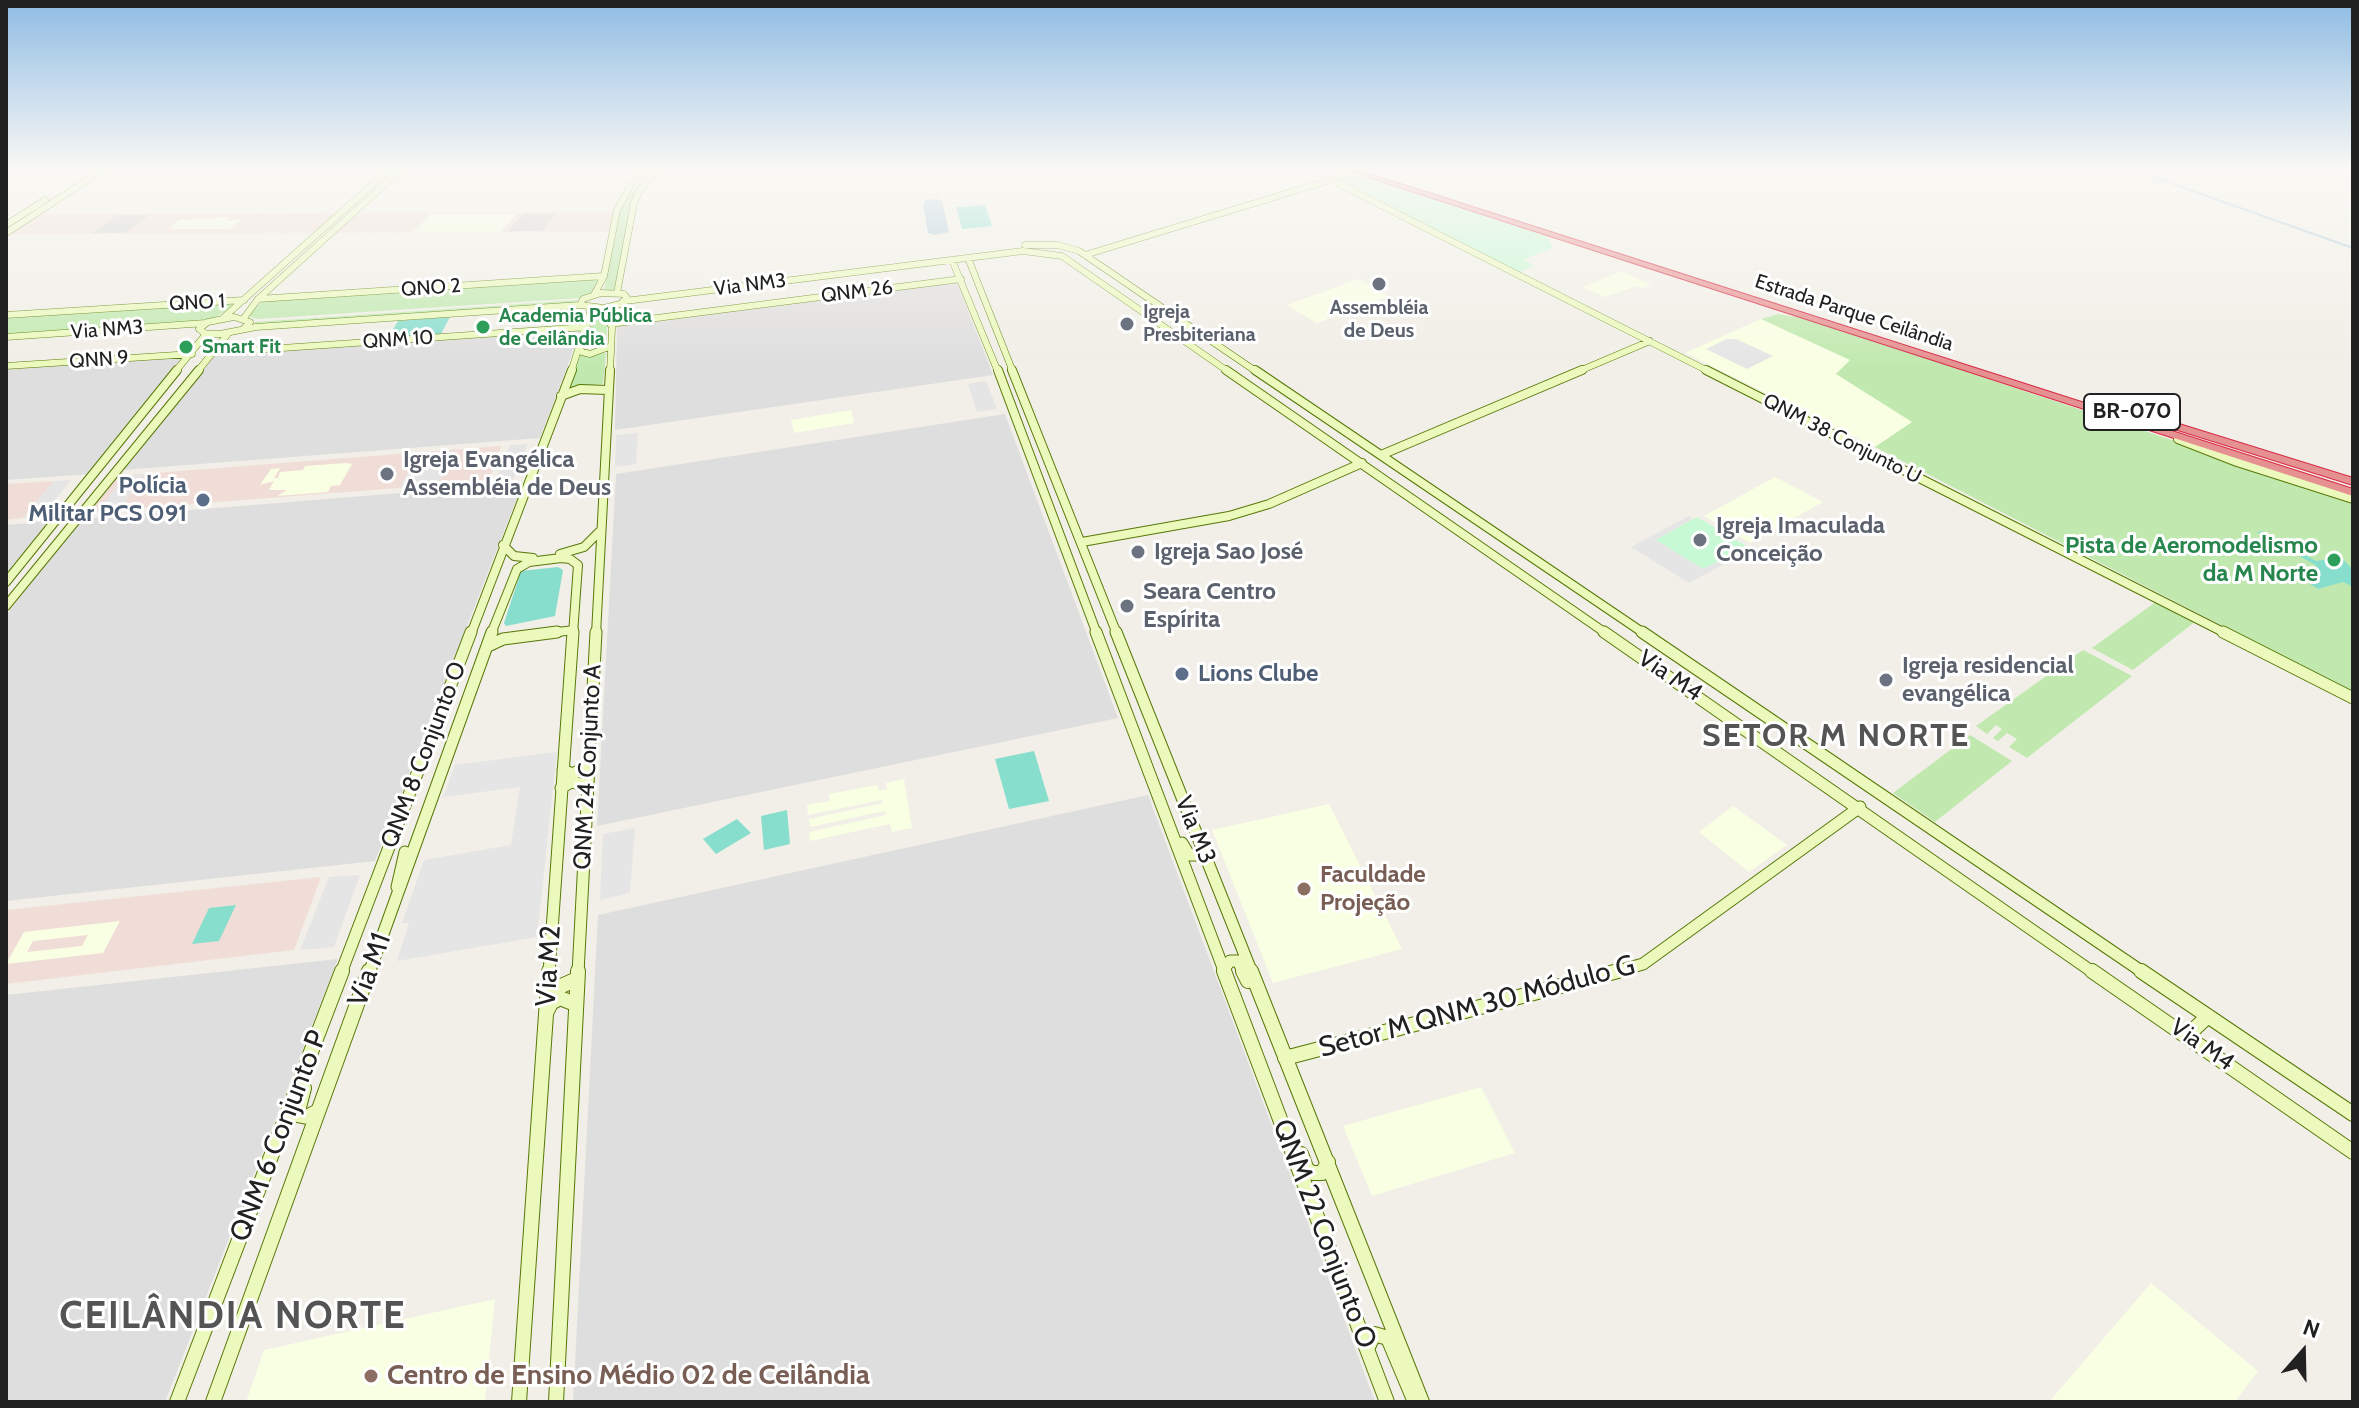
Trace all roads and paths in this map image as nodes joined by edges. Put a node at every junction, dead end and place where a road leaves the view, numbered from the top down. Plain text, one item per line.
1 (322, 234) edge
2 (329, 234) edge
3 (612, 234) edge
4 (630, 234) edge
5 (1147, 234) edge
6 (1441, 234) edge
7 (1562, 234) edge
8 (1006, 250) junction
9 (986, 253) junction
10 (1082, 253) junction
11 (952, 260) junction
12 (970, 263) junction
13 (860, 268) junction
14 (959, 275) junction
15 (604, 276) junction
16 (269, 279) junction
17 (283, 279) junction
18 (260, 286) junction
19 (274, 286) junction
20 (594, 295) junction
21 (622, 296) junction
22 (258, 299) junction
23 (244, 300) junction
24 (581, 302) junction
25 (613, 307) junction
26 (1162, 307) junction
27 (591, 309) junction
28 (1143, 312) junction
29 (1174, 314) junction
30 (6, 315) edge
31 (222, 318) junction
32 (246, 318) junction
33 (1154, 319) junction
34 (208, 322) junction
35 (610, 324) junction
36 (587, 327) junction
37 (244, 328) junction
38 (204, 333) junction
39 (231, 333) junction
40 (1873, 333) junction
41 (6, 337) edge
42 (1650, 341) junction
43 (6, 344) edge
44 (609, 347) junction
45 (580, 348) junction
46 (1003, 348) junction
47 (990, 350) junction
48 (209, 353) junction
49 (192, 354) junction
50 (6, 366) edge
51 (607, 390) junction
52 (161, 392) junction
53 (561, 396) junction
54 (1013, 413) junction
55 (150, 427) junction
56 (121, 441) junction
57 (1041, 441) junction
58 (1368, 446) junction
59 (1348, 454) junction
60 (1381, 455) junction
61 (1362, 463) junction
62 (1393, 463) junction
63 (1374, 472) junction
64 (110, 477) junction
65 (2353, 482) edge
66 (2353, 496) edge
67 (1046, 502) junction
68 (57, 520) junction
69 (599, 532) junction
70 (1079, 537) junction
71 (1511, 544) junction
72 (503, 545) junction
73 (48, 553) junction
74 (1492, 553) junction
75 (1528, 555) junction
76 (547, 557) junction
77 (1067, 558) junction
78 (1509, 565) junction
79 (15, 571) junction
80 (6, 582) edge
81 (1100, 588) junction
82 (486, 593) junction
83 (6, 604) edge
84 (496, 621) junction
85 (574, 630) junction
86 (494, 640) junction
87 (1109, 667) junction
88 (1737, 698) junction
89 (2353, 698) edge
90 (1713, 706) junction
91 (1147, 707) junction
92 (1768, 719) junction
93 (1743, 727) junction
94 (424, 759) junction
95 (588, 765) junction
96 (563, 770) junction
97 (586, 785) junction
98 (561, 788) junction
99 (1155, 790) junction
100 (432, 799) junction
101 (1860, 807) junction
102 (402, 817) junction
103 (1203, 850) junction
104 (396, 897) junction
105 (349, 950) joint
106 (1223, 970) junction
107 (577, 979) junction
108 (548, 980) junction
109 (575, 1004) junction
110 (545, 1014) junction
111 (2208, 1016) junction
112 (1275, 1032) junction
113 (2188, 1035) junction
114 (1285, 1058) junction
115 (304, 1070) junction
116 (1268, 1087) junction
117 (319, 1110) junction
118 (2353, 1114) edge
119 (2353, 1152) edge
120 (1328, 1162) junction
121 (1367, 1349) junction
122 (177, 1402) edge
123 (213, 1402) edge
124 (519, 1402) edge
125 (556, 1402) edge
126 (1387, 1402) edge
127 (1415, 1402) edge
128 (1422, 1402) edge

1 - 16 main road
2 - 17 main road
3 - 15 main road
4 - 21 main road
5 - 10 main road
6 - 42 main road, QNM 38 Conjunto U
7 - 40 highway, Estrada Parque Ceilândia / BR-070
8 - 9 main road, Via NM3
8 - 10 main road, Via NM3
8 - 28 main road, Via NM3
9 - 12 main road, Via NM3
9 - 13 main road, Via NM3
10 - 26 main road
11 - 12 main road, Via NM3
11 - 13 main road, Via NM3
11 - 14 main road
12 - 14 main road, QNM 26
12 - 46 main road, Via M3
13 - 21 main road, Via NM3
14 - 35 main road, QNM 26
14 - 47 main road
15 - 20 main road
15 - 22 main road, QNO 2
16 - 17 main road
16 - 18 main road
17 - 19 main road
18 - 19 main road
18 - 23 main road
19 - 22 main road
20 - 21 main road, Via NM3
20 - 24 main road, Via NM3
21 - 25 main road
22 - 32 main road
23 - 30 main road, QNO 1
23 - 31 main road
24 - 27 main road
24 - 32 main road
24 - 37 main road
25 - 27 main road
25 - 35 main road
26 - 28 main road
26 - 29 main road
27 - 36 main road
28 - 33 main road, Via M4
29 - 33 main road
29 - 58 main road
31 - 32 main road
31 - 34 main road, Via NM3
32 - 37 main road
33 - 59 main road, Via M4
34 - 38 main road
34 - 41 main road, Via NM3
35 - 44 main road
36 - 45 main road
36 - 48 main road, QNM 10
37 - 39 main road
38 - 39 main road, Via NM3
38 - 43 main road, Via NM3
38 - 49 main road
39 - 48 main road
40 - 65 highway, Estrada Parque Ceilândia / BR-070
40 - 66 highway, Estrada Parque Ceilândia / BR-070
42 - 60 main road
42 - 89 main road, QNM 38 Conjunto U
44 - 45 main road
44 - 51 main road
45 - 53 main road
46 - 47 main road
46 - 57 main road, Via M3
47 - 54 main road
48 - 55 main road
49 - 50 main road, QNN 9
49 - 52 main road
51 - 53 main road
51 - 69 main road, QNM 24 Conjunto A
52 - 55 main road
52 - 56 main road
53 - 72 main road, QNM 8 Conjunto O
54 - 57 main road
54 - 67 main road
55 - 64 main road
56 - 64 main road
56 - 68 main road
57 - 70 main road, Via M3
58 - 59 main road
58 - 60 main road
59 - 61 main road, Via M4
60 - 62 main road
61 - 63 main road, Via M4
61 - 70 main road
62 - 63 main road
62 - 71 main road
63 - 74 main road, Via M4
64 - 73 main road
67 - 70 main road
67 - 77 main road
68 - 73 main road
68 - 79 main road
69 - 76 main road
69 - 95 main road, QNM 24 Conjunto A
70 - 81 main road, Via M3
71 - 74 main road
71 - 75 main road
72 - 76 main road
72 - 82 main road, QNM 8 Conjunto O
73 - 83 main road
74 - 78 main road, Via M4
75 - 78 main road
75 - 88 main road
76 - 84 main road, Via M1
76 - 85 main road, Via M2
77 - 81 main road
77 - 87 main road, Via M3
78 - 90 main road, Via M4
79 - 80 main road
79 - 83 main road
81 - 91 main road, Via M3
82 - 84 main road
82 - 94 main road, QNM 8 Conjunto O
84 - 86 main road, Via M1
85 - 86 main road
85 - 96 main road, Via M2
86 - 100 main road, Via M1
87 - 91 main road
87 - 99 main road, Via M3
88 - 90 main road
88 - 92 main road
90 - 93 main road, Via M4
91 - 103 main road, Via M3
92 - 93 main road
92 - 111 main road
93 - 101 main road, Via M4
94 - 100 main road
94 - 102 main road, QNM 8 Conjunto O
95 - 96 main road
95 - 97 main road, QNM 24 Conjunto A
96 - 98 main road, Via M2
97 - 98 main road
97 - 107 main road, QNM 24 Conjunto A
98 - 108 main road, Via M2
99 - 103 main road
99 - 106 main road, QNM 22 Conjunto O
100 - 104 main road, Via M1
101 - 113 main road, Via M4
101 - 114 main road, Setor M QNM 30 Módulo G
102 - 104 main road
102 - 105 main road, QNM 8 Conjunto O
103 - 112 main road, Via M3
104 - 117 main road, Via M1
105 - 115 main road, QNM 6 Conjunto P
106 - 112 main road
106 - 116 main road, QNM 22 Conjunto O
107 - 108 main road
107 - 109 main road, QNM 24 Conjunto A
108 - 110 main road, Via M2
109 - 110 main road
109 - 125 main road, QNM 24 Conjunto A
110 - 124 main road, Via M2
111 - 113 main road
111 - 118 main road
112 - 114 main road, Via M3
113 - 119 main road, Via M4
114 - 120 main road, Via M3
115 - 117 main road
115 - 122 main road, QNM 6 Conjunto P
116 - 120 main road
116 - 121 main road, QNM 22 Conjunto O
117 - 123 main road, Via M1
120 - 128 main road, Via M3
121 - 126 main road, QNM 22 Conjunto O
121 - 127 main road

